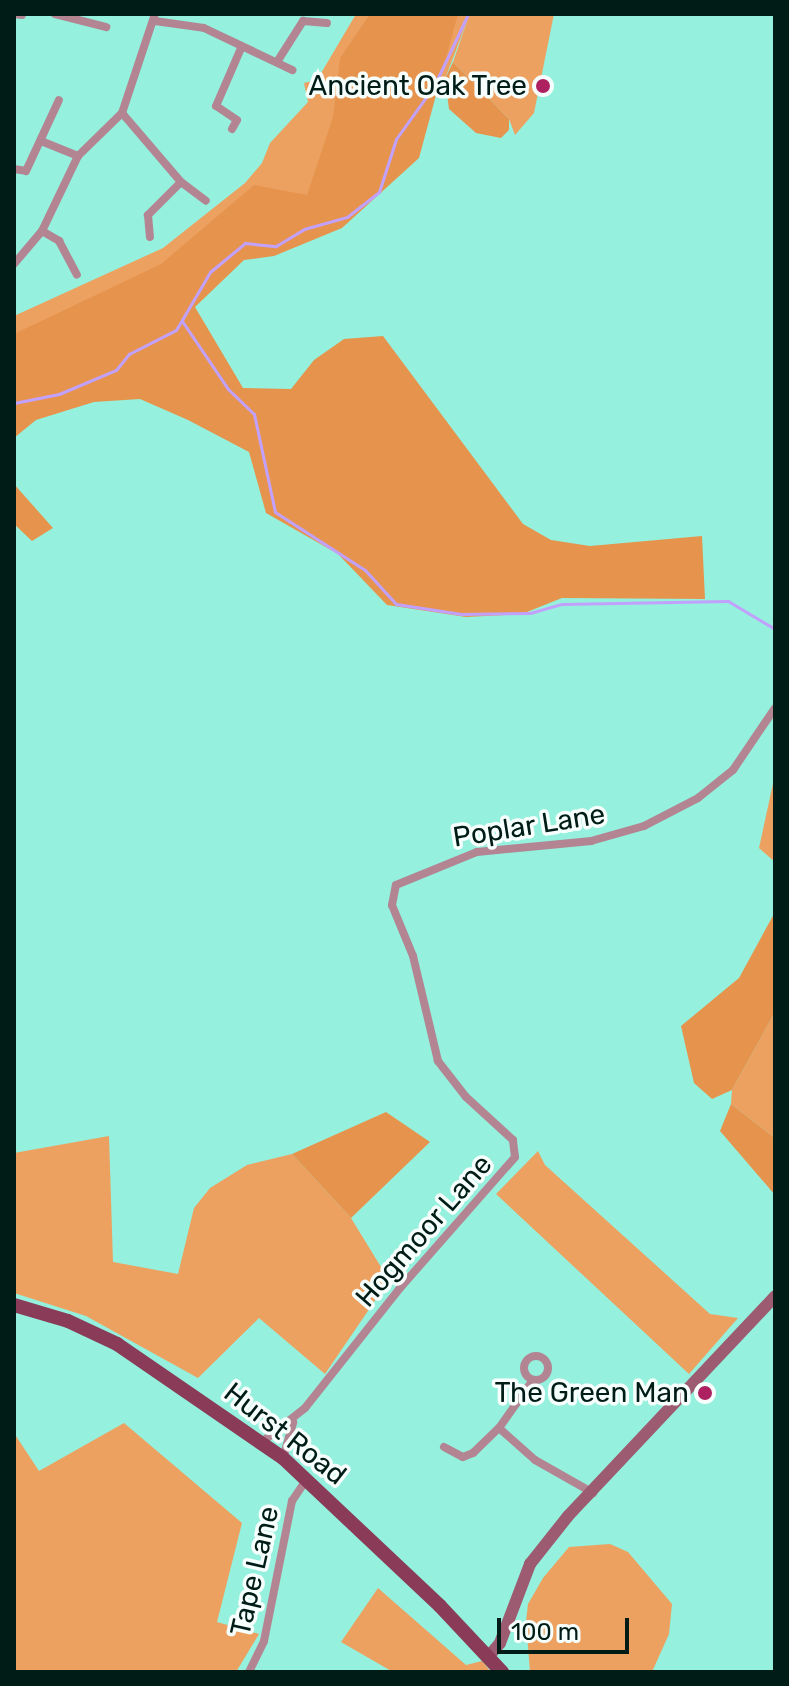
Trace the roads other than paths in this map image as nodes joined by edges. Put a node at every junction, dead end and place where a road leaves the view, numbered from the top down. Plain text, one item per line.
1 (14, 14) edge
2 (55, 14) edge
3 (22, 15) edge
4 (302, 17) edge
5 (81, 18) edge
6 (155, 18) edge
7 (327, 23) dead end
8 (106, 27) dead end
9 (242, 46) junction
10 (277, 62) junction
11 (292, 70) dead end
12 (59, 100) dead end
13 (216, 106) junction
14 (122, 113) junction
15 (209, 115) dead end
16 (234, 125) dead end
17 (41, 141) junction
18 (78, 156) junction
19 (14, 169) edge
20 (181, 182) junction
21 (206, 201) dead end
22 (138, 210) dead end
23 (148, 215) junction
24 (42, 231) junction
25 (150, 237) dead end
26 (14, 264) edge
27 (77, 275) dead end
28 (775, 708) edge
29 (392, 890) joint
30 (775, 1296) edge
31 (14, 1305) edge
32 (533, 1380) dead end
33 (293, 1421) junction
34 (499, 1428) junction
35 (262, 1442) junction
36 (444, 1447) dead end
37 (283, 1458) junction
38 (306, 1480) junction
39 (594, 1493) junction
40 (488, 1657) junction
41 (249, 1672) edge
42 (502, 1672) edge

1 - 3 street
2 - 5 street
4 - 7 street
4 - 10 street
5 - 8 street
6 - 9 street
6 - 14 street
9 - 10 street
9 - 13 street
10 - 11 street
12 - 17 street
13 - 15 street
13 - 16 street
14 - 18 street
14 - 20 street
17 - 18 street
17 - 19 street
18 - 24 street
20 - 21 street
20 - 23 street
22 - 23 street
23 - 25 street
24 - 26 street
24 - 27 street
28 - 29 street, Poplar Lane
29 - 33 street, Hogmoor Lane
30 - 39 street
31 - 35 main road, Hurst Road
32 - 34 street
33 - 35 street, Hogmoor Lane
33 - 37 street, Hogmoor Lane
34 - 36 street
34 - 39 street
35 - 37 main road, Hurst Road
37 - 38 main road, Hurst Road
38 - 40 main road, Hurst Road
38 - 41 street, Tape Lane
39 - 40 street
40 - 42 main road, Hurst Road

